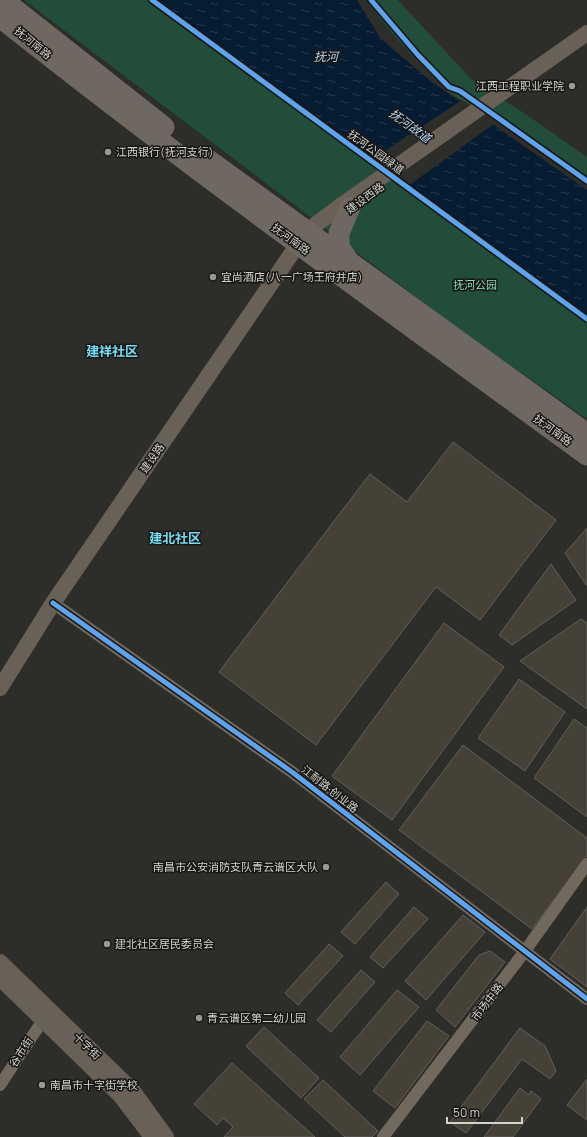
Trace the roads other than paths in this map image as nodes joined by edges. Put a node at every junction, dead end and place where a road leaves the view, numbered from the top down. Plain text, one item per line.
1 (3, 0) edge
2 (0, 17) edge
3 (587, 33) edge
4 (587, 42) edge
5 (522, 84) junction
6 (348, 205) junction
7 (306, 240) junction
8 (348, 260) junction
9 (587, 434) edge
10 (587, 455) edge
11 (54, 603) junction
12 (0, 688) edge
13 (587, 864) edge
14 (525, 951) junction
15 (0, 962) edge
16 (0, 978) edge
17 (587, 999) edge
18 (43, 1020) junction
19 (0, 1085) edge
20 (152, 1137) edge
21 (166, 1137) edge
22 (383, 1137) edge

1 - 7 highway, 抚河南路
2 - 7 highway, 抚河南路
3 - 5 main road, 建设西路
4 - 5 main road, 建设西路
5 - 6 main road, 建设西路
6 - 7 main road, 建设西路
6 - 8 highway
7 - 8 highway, 抚河南路
7 - 10 highway, 抚河南路
7 - 11 main road, 建设路
8 - 9 highway, 抚河南路
11 - 12 main road, 建设路
11 - 14 street, 江耐路·创业路
13 - 14 street, 市场中路
14 - 17 street, 江耐路·创业路
14 - 22 street, 市场中路
15 - 21 main road, 十字街
16 - 18 main road, 十字街
18 - 19 street, 谷市街
18 - 20 main road, 十字街

